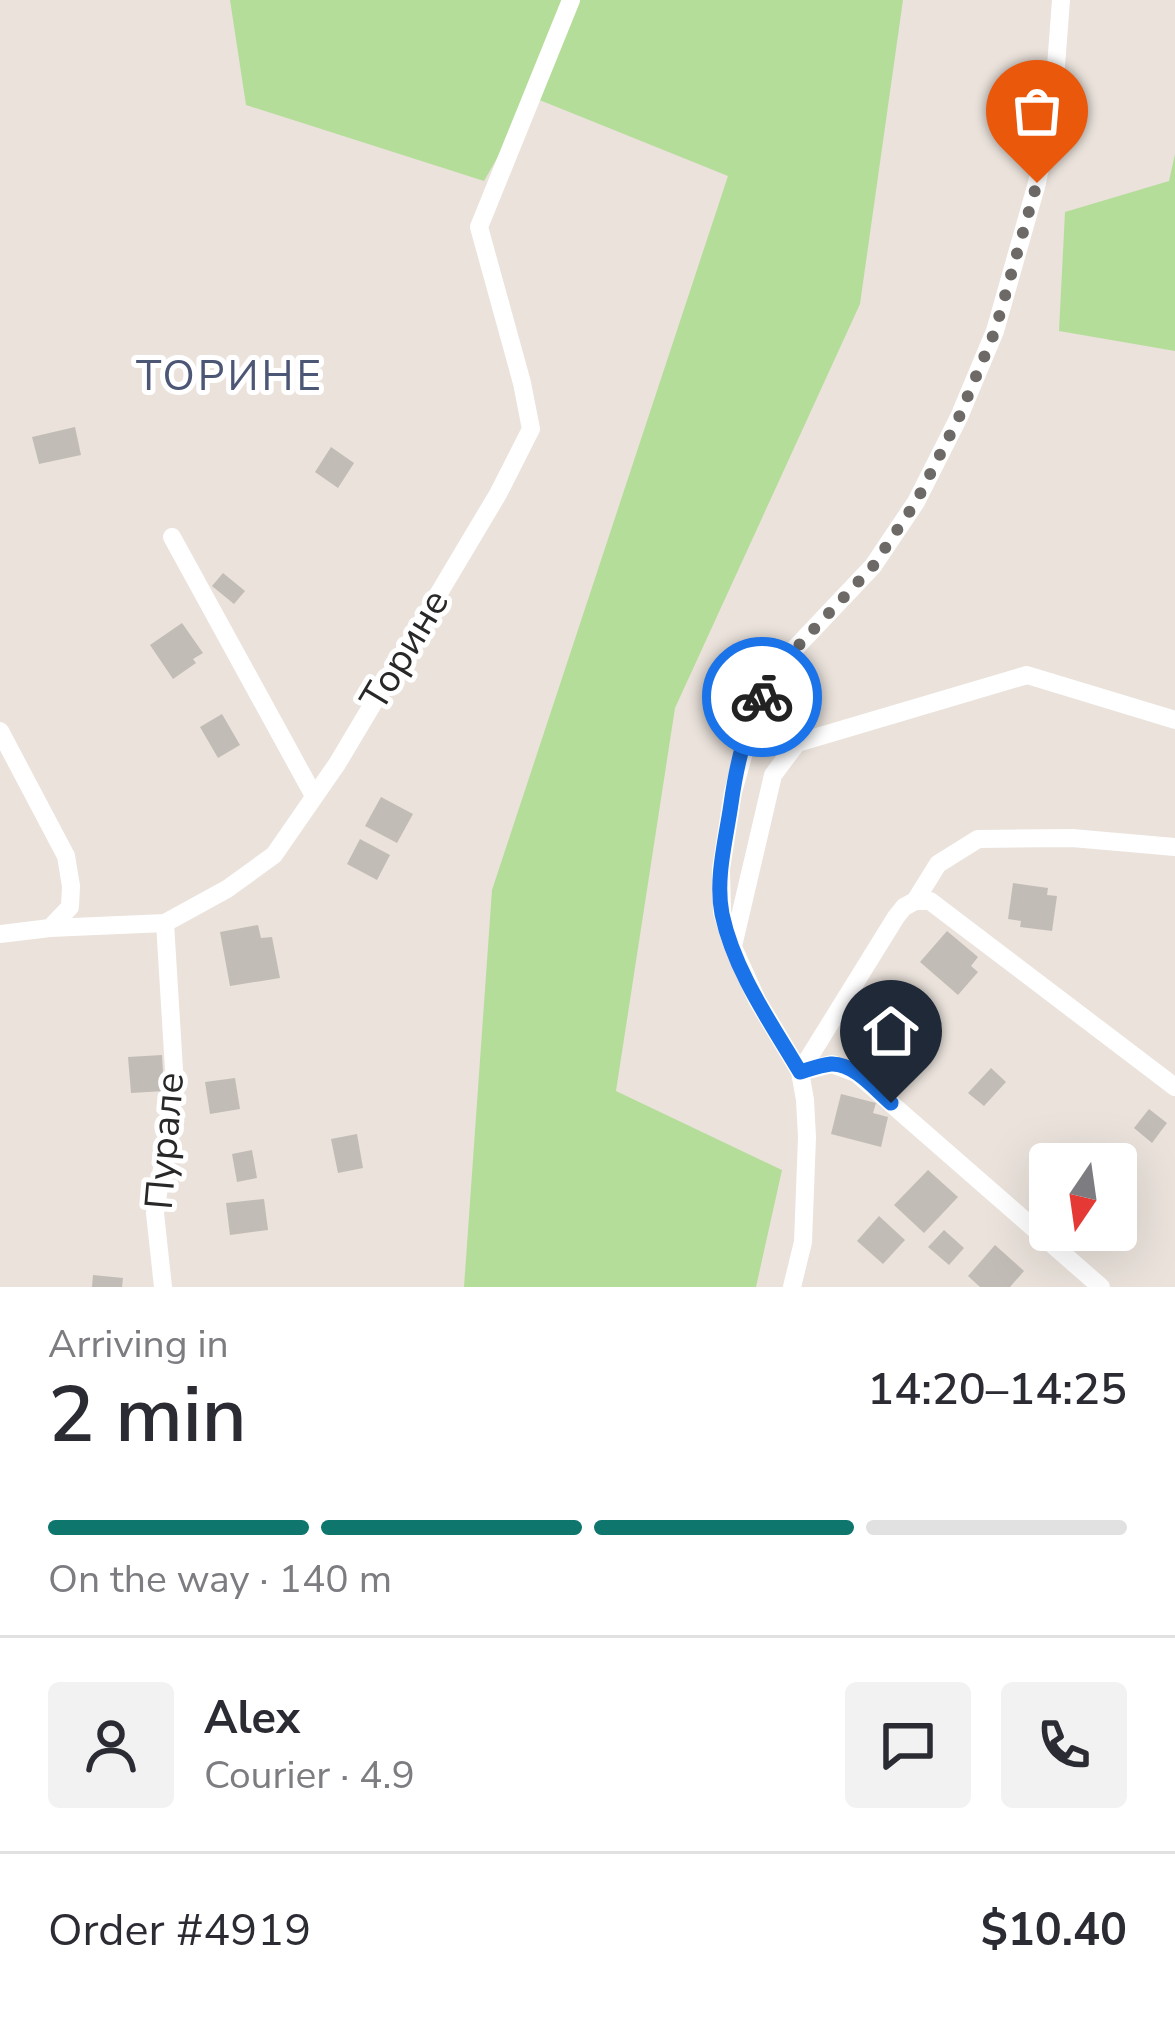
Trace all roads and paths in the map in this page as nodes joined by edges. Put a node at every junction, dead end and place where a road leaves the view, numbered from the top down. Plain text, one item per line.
1 (571, 0) edge
2 (1061, 0) edge
3 (172, 536) dead end
4 (1175, 720) edge
5 (2, 739) edge
6 (314, 796) junction
7 (1175, 847) edge
8 (915, 901) junction
9 (165, 923) junction
10 (50, 928) junction
11 (0, 934) edge
12 (733, 947) junction
13 (800, 1072) junction
14 (1175, 1087) edge
15 (163, 1287) edge
16 (792, 1287) edge
17 (1100, 1287) edge

1 - 6 street, Торине
2 - 12 street
3 - 6 street
4 - 12 street
5 - 10 street
6 - 9 street, Торине
7 - 8 street
8 - 13 street
8 - 14 street
9 - 10 street, Торине
9 - 15 street, Пурале
10 - 11 street
12 - 13 street
13 - 16 street
13 - 17 street

